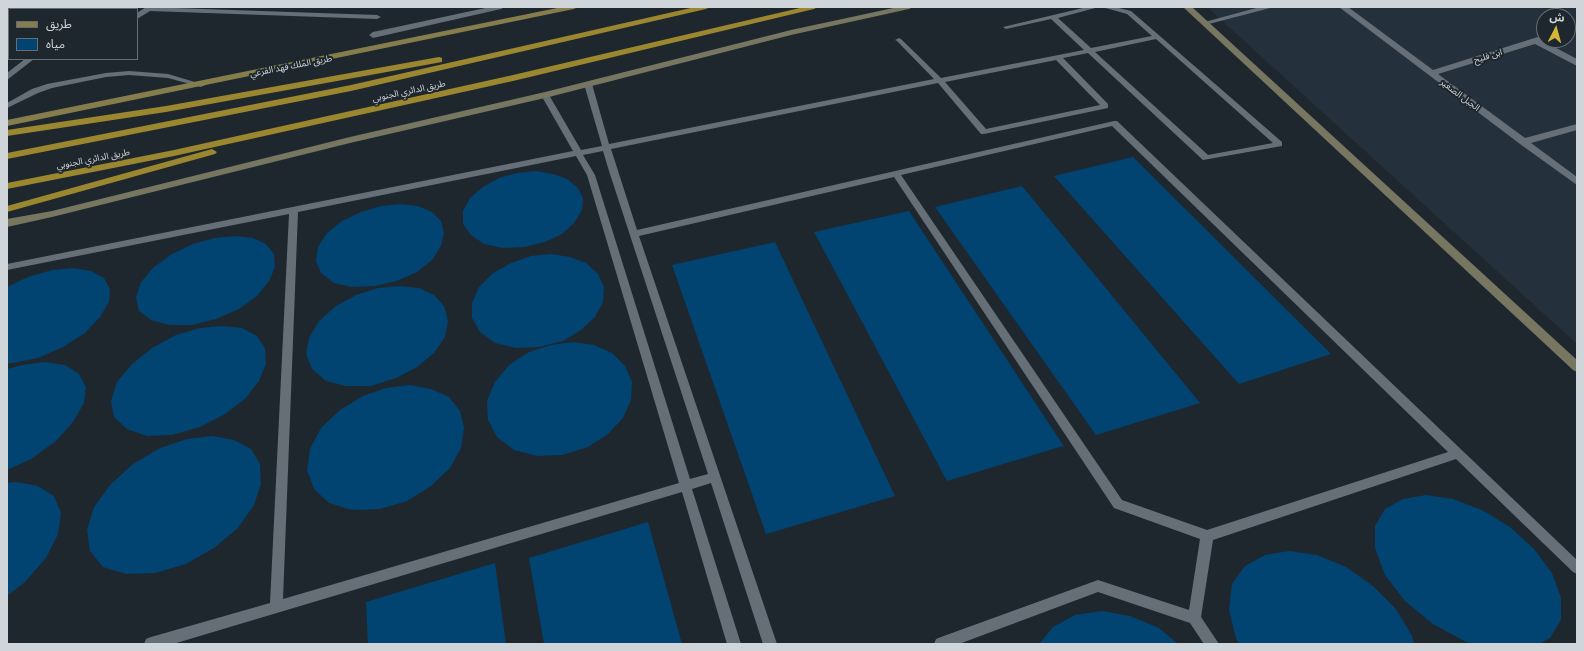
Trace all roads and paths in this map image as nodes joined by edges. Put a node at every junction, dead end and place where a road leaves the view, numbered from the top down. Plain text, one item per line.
1 (379, 7) edge
2 (501, 7) edge
3 (574, 7) edge
4 (706, 7) edge
5 (814, 7) edge
6 (909, 7) edge
7 (1096, 7) edge
8 (1105, 7) edge
9 (1188, 7) edge
10 (1270, 7) edge
11 (1344, 7) edge
12 (150, 8) edge
13 (311, 11) edge
14 (138, 16) edge
15 (377, 17) junction
16 (1053, 17) junction
17 (1205, 23) junction
18 (1006, 27) dead end
19 (614, 28) junction
20 (373, 35) junction
21 (1158, 37) junction
22 (900, 40) dead end
23 (1536, 40) edge
24 (1554, 48) edge
25 (371, 50) junction
26 (1088, 50) junction
27 (1057, 56) junction
28 (29, 60) edge
29 (1577, 63) edge
30 (1431, 73) junction
31 (7, 77) edge
32 (939, 80) junction
33 (588, 84) junction
34 (200, 85) junction
35 (545, 95) junction
36 (419, 99) junction
37 (7, 106) edge
38 (7, 123) edge
39 (1577, 127) edge
40 (7, 133) edge
41 (1523, 142) junction
42 (606, 146) junction
43 (577, 152) junction
44 (7, 156) edge
45 (896, 174) junction
46 (1577, 182) edge
47 (7, 186) edge
48 (7, 208) edge
49 (294, 209) junction
50 (7, 223) edge
51 (634, 234) junction
52 (7, 267) edge
53 (1576, 365) edge
54 (1459, 453) junction
55 (715, 477) junction
56 (686, 486) junction
57 (1206, 536) junction
58 (1577, 568) edge
59 (276, 607) junction
60 (1194, 618) junction
61 (151, 644) edge
62 (734, 644) edge
63 (770, 644) edge
64 (941, 644) edge
65 (1212, 644) edge

1 - 15 street
2 - 20 street
3 - 25 main road, طريق الملك فهد الفرعي
4 - 19 highway, طريق الدائري الجنوبي
5 - 36 highway, طريق الدائري الجنوبي
6 - 33 main road
7 - 16 lane
8 - 21 lane
9 - 17 main road
10 - 17 street
11 - 30 street, الجبل الصغير
12 - 13 street
12 - 14 street
13 - 15 street
15 - 20 street
16 - 18 lane
16 - 26 lane
17 - 53 main road
19 - 40 highway
19 - 44 highway, طريق الدائري الجنوبي
20 - 25 street
21 - 26 lane
21 - 26 lane
22 - 32 lane
23 - 30 street, ابن فليح
24 - 29 street
25 - 34 main road, طريق الملك فهد الفرعي
26 - 27 lane
27 - 32 lane
27 - 32 lane
28 - 31 street
30 - 41 street, الجبل الصغير
32 - 42 lane
33 - 35 main road
33 - 42 lane
34 - 37 lane
34 - 38 main road, طريق الملك فهد الفرعي
35 - 43 lane
35 - 50 main road
36 - 47 highway, طريق الدائري الجنوبي
36 - 48 highway
39 - 41 street
41 - 46 street, الجبل الصغير
42 - 43 lane
42 - 51 lane
43 - 49 lane
43 - 56 lane
45 - 51 lane
45 - 54 lane
45 - 57 lane
49 - 52 lane
49 - 59 lane
51 - 55 lane
54 - 57 lane
54 - 58 lane
55 - 56 lane
55 - 63 lane
56 - 59 lane
56 - 62 lane
57 - 60 lane
59 - 61 lane
60 - 64 lane
60 - 65 lane

